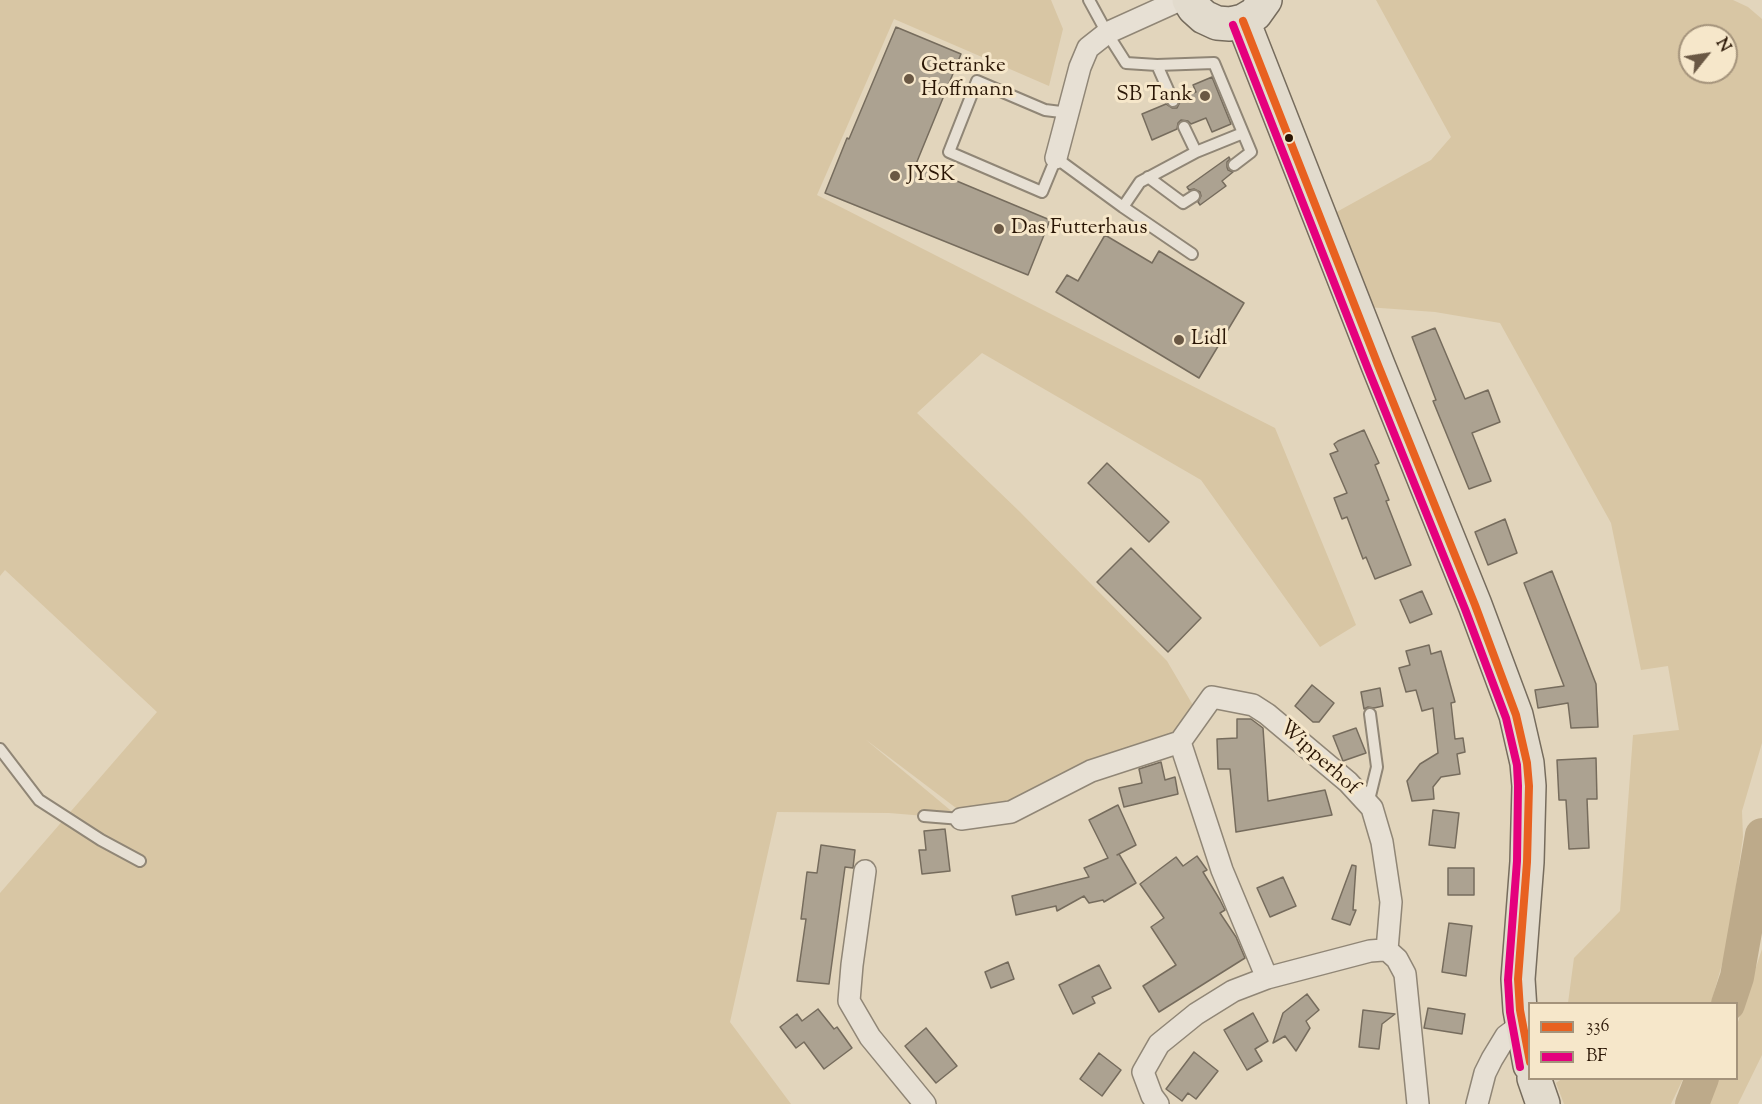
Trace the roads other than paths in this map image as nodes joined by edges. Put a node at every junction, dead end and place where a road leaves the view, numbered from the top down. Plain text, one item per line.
1 (1089, 0) edge
2 (1180, 0) edge
3 (1189, 0) edge
4 (1254, 10) edge
5 (1107, 33) junction
6 (1157, 65) junction
7 (1173, 101) dead end
8 (1069, 112) junction
9 (1184, 127) dead end
10 (1243, 133) junction
11 (1196, 152) junction
12 (1056, 158) junction
13 (1234, 165) dead end
14 (1148, 177) junction
15 (1194, 196) dead end
16 (1123, 207) junction
17 (1192, 254) dead end
18 (1370, 714) dead end
19 (1180, 742) junction
20 (0, 749) edge
21 (1368, 804) junction
22 (924, 816) dead end
23 (961, 819) joint
24 (140, 861) dead end
25 (864, 871) dead end
26 (1387, 950) junction
27 (1267, 978) junction
28 (1522, 1024) junction
29 (1528, 1050) edge
30 (925, 1104) edge
31 (1158, 1104) edge
32 (1418, 1104) edge
33 (1478, 1104) edge

1 - 5 lane
2 - 5 street
3 - 4 main road
4 - 28 main road
5 - 6 lane
5 - 8 street
6 - 7 lane
6 - 10 lane
8 - 12 street
8 - 12 lane
9 - 11 lane
10 - 11 lane
10 - 13 lane
11 - 14 lane
12 - 16 lane
14 - 15 lane
14 - 16 lane
16 - 17 lane
18 - 21 lane
19 - 21 street, Wipperhof
19 - 23 street
19 - 27 street
20 - 24 lane
21 - 26 street, Wipperhof
22 - 23 lane
25 - 30 street
26 - 27 street
26 - 32 street
27 - 31 street
28 - 29 main road
28 - 33 street

